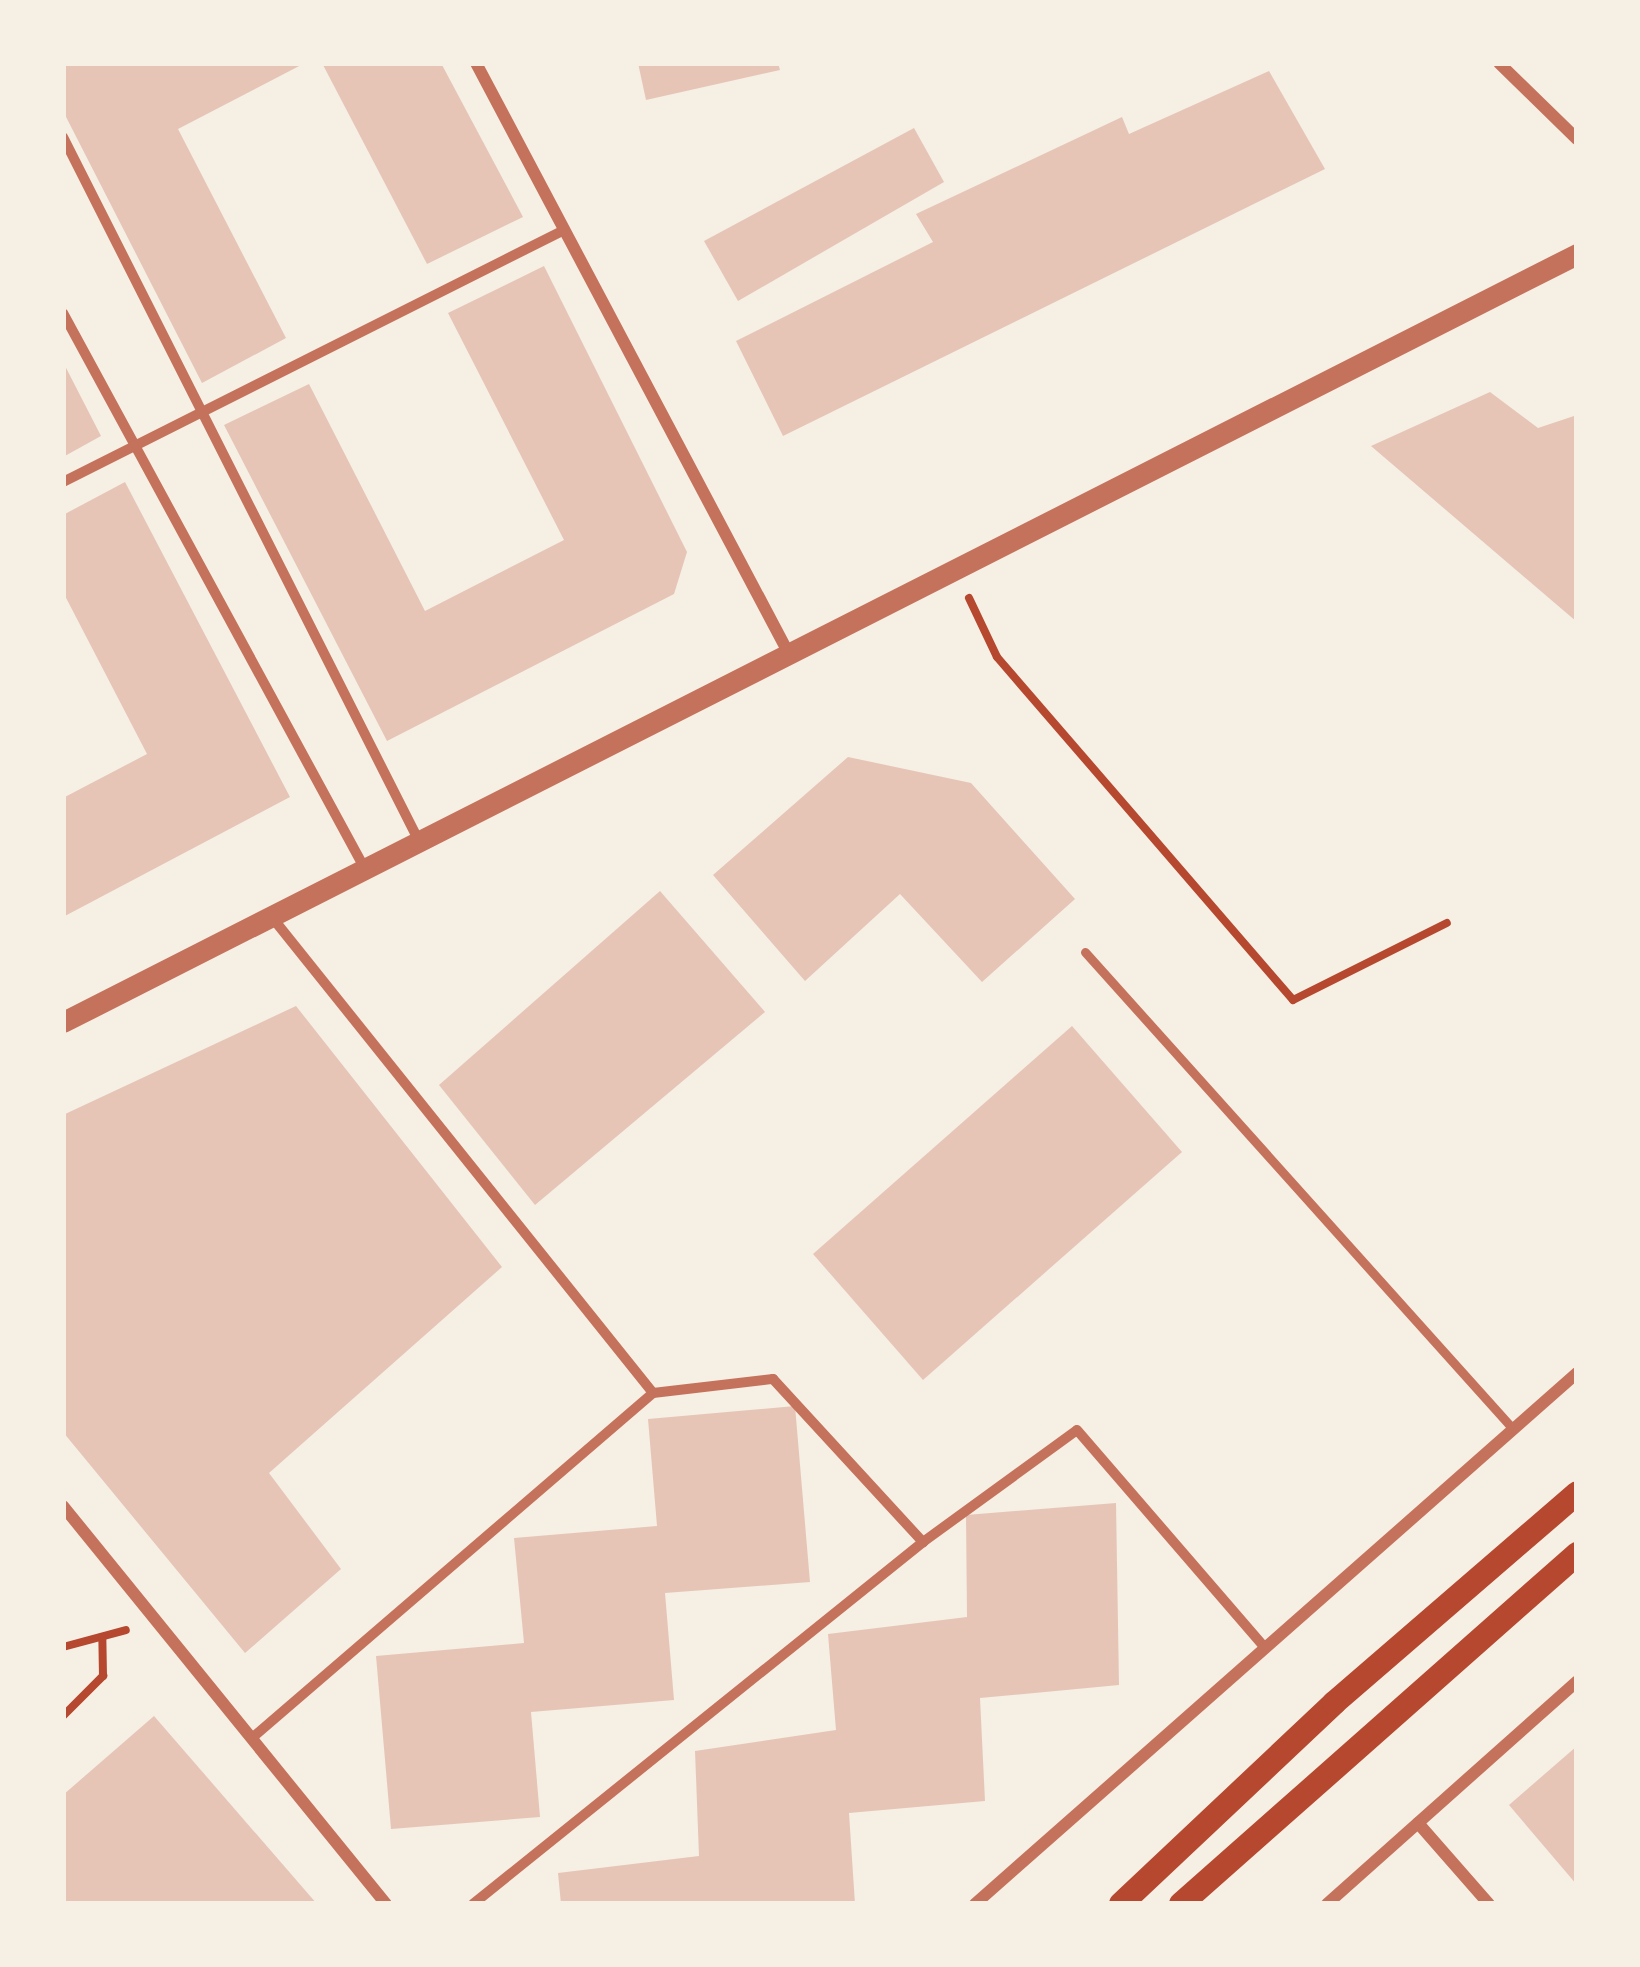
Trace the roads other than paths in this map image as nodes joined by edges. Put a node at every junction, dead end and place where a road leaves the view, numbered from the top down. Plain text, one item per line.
1 (476, 63) edge
2 (1499, 63) edge
3 (63, 137) edge
4 (1577, 139) edge
5 (564, 230) junction
6 (1577, 254) edge
7 (63, 313) edge
8 (198, 412) junction
9 (136, 445) junction
10 (63, 482) edge
11 (789, 654) junction
12 (419, 841) junction
13 (365, 869) junction
14 (271, 916) junction
15 (1085, 952) dead end
16 (63, 1022) edge
17 (1577, 1373) edge
18 (653, 1393) junction
19 (1513, 1430) junction
20 (1577, 1493) edge
21 (63, 1506) edge
22 (923, 1542) junction
23 (1577, 1554) edge
24 (1265, 1648) junction
25 (1577, 1681) edge
26 (252, 1738) junction
27 (1418, 1823) junction
28 (380, 1902) edge
29 (473, 1904) edge
30 (975, 1904) edge
31 (1121, 1904) edge
32 (1181, 1904) edge
33 (1327, 1904) edge
34 (1489, 1904) edge

1 - 5 street
2 - 4 street
3 - 8 street
5 - 8 street
5 - 11 street
6 - 11 street
7 - 9 street
8 - 9 street
8 - 12 street
9 - 10 street
9 - 13 street
11 - 12 street
12 - 13 street
13 - 14 street
14 - 16 street
14 - 18 street
15 - 19 lane
17 - 19 street
18 - 22 street
18 - 26 street
19 - 24 street
20 - 31 main road
21 - 26 street
22 - 24 street
22 - 29 street
23 - 32 main road
24 - 30 street
25 - 27 street
26 - 28 street
27 - 33 street
27 - 34 street

